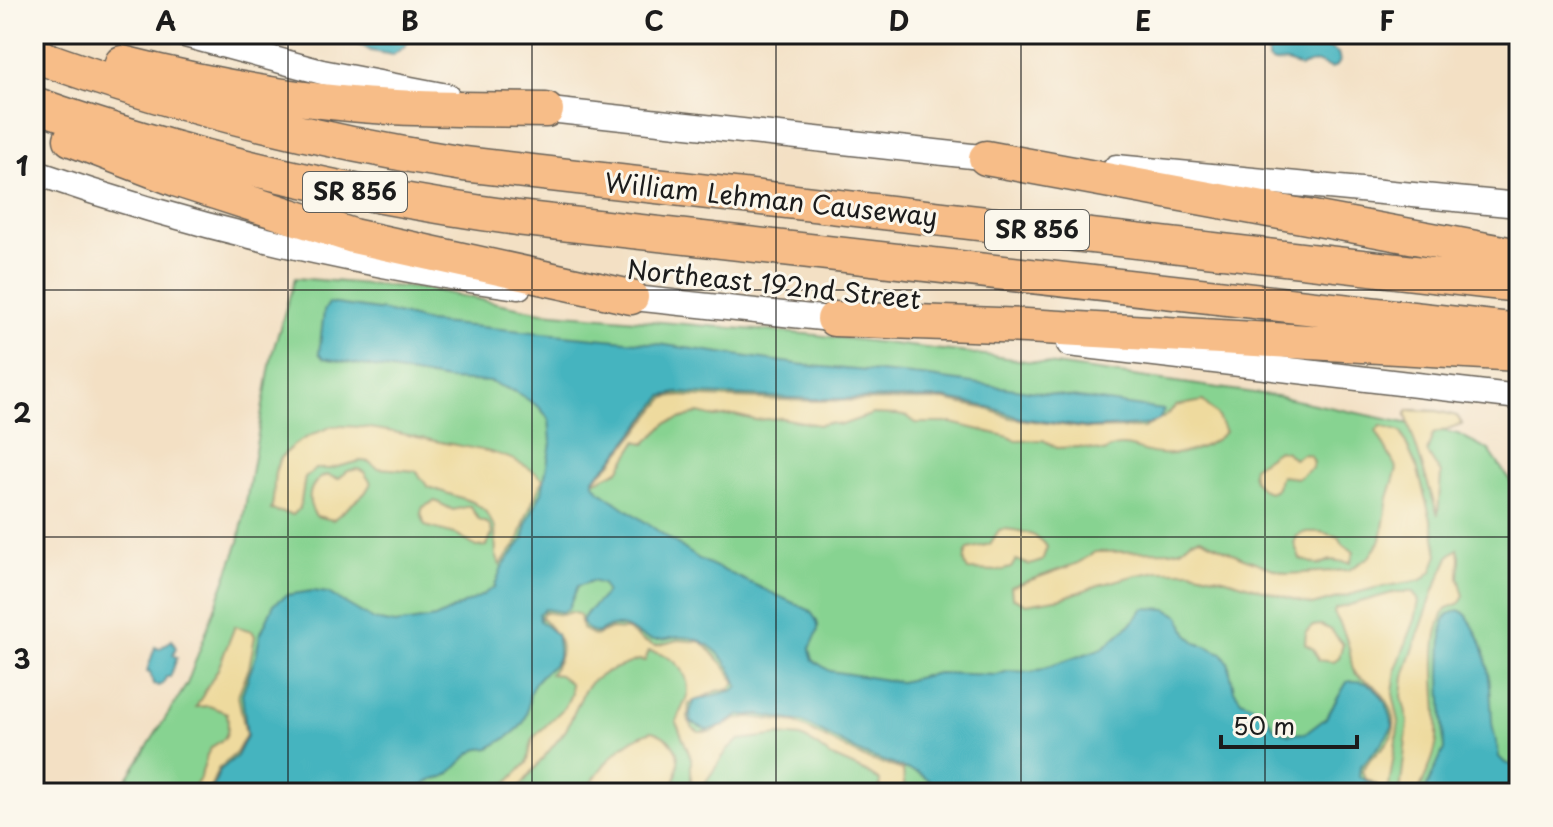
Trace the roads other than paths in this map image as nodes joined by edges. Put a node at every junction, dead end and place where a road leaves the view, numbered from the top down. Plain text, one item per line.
1 (181, 34) edge
2 (34, 44) edge
3 (34, 55) edge
4 (34, 104) edge
5 (546, 110) junction
6 (34, 123) edge
7 (986, 158) junction
8 (34, 172) edge
9 (1519, 205) edge
10 (1519, 256) edge
11 (1519, 285) edge
12 (631, 297) junction
13 (834, 319) junction
14 (1519, 331) edge
15 (1519, 354) edge
16 (1519, 397) edge

1 - 5 street
2 - 5 highway
3 - 11 highway, William Lehman Causeway / SR 856
4 - 14 highway, William Lehman Causeway / SR 856
5 - 7 street
6 - 12 highway
7 - 9 street
7 - 10 highway
8 - 12 street, Northeast 192nd Street
12 - 13 street, Northeast 192nd Street
13 - 15 highway
13 - 16 street, Northeast 192nd Street

